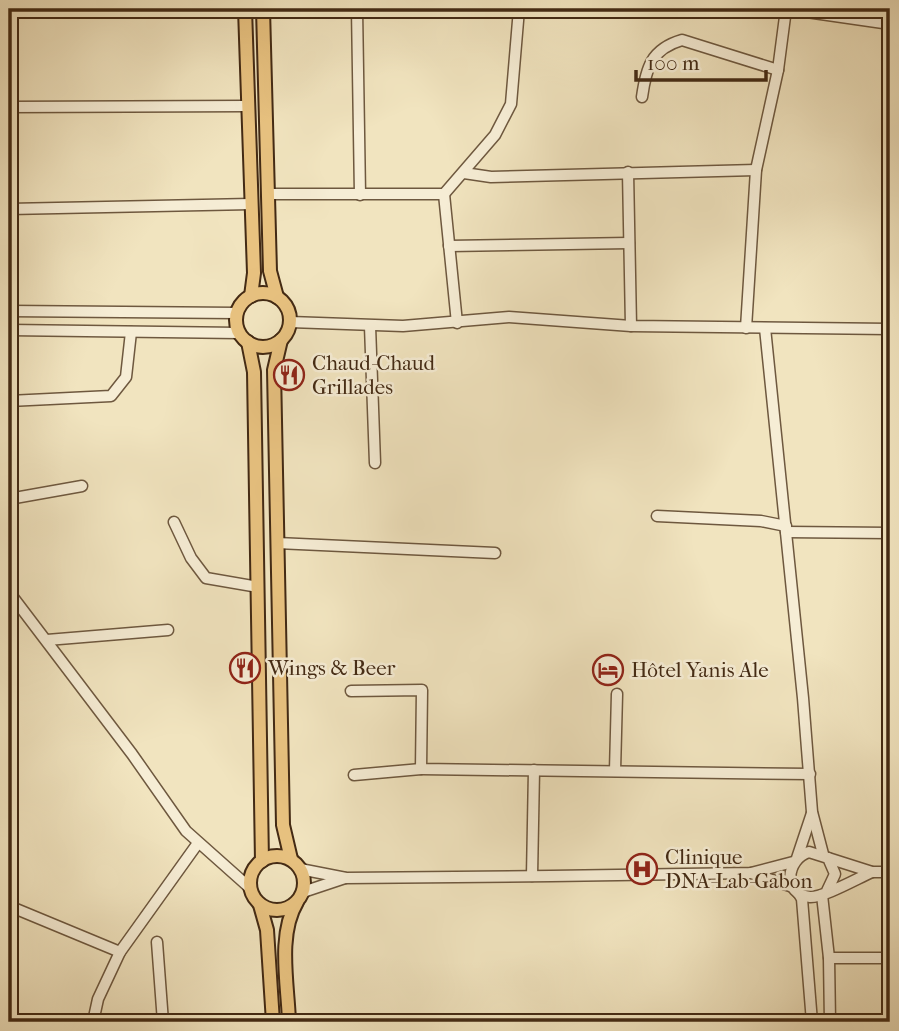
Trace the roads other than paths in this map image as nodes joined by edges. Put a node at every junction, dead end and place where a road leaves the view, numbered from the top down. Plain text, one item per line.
1 (245, 9) edge
2 (263, 9) edge
3 (357, 9) edge
4 (519, 9) edge
5 (786, 9) edge
6 (890, 24) edge
7 (778, 70) junction
8 (642, 97) dead end
9 (247, 106) junction
10 (9, 107) edge
11 (756, 170) junction
12 (628, 172) junction
13 (464, 173) junction
14 (268, 194) junction
15 (444, 194) junction
16 (360, 195) junction
17 (251, 204) junction
18 (9, 209) edge
19 (629, 243) junction
20 (449, 246) junction
21 (251, 296) junction
22 (277, 298) junction
23 (9, 311) edge
24 (237, 313) junction
25 (290, 322) junction
26 (457, 323) junction
27 (370, 326) junction
28 (631, 327) junction
29 (746, 328) junction
30 (765, 328) junction
31 (890, 329) edge
32 (9, 330) edge
33 (131, 332) junction
34 (244, 338) junction
35 (281, 340) junction
36 (9, 401) edge
37 (375, 463) dead end
38 (82, 485) dead end
39 (9, 499) edge
40 (657, 516) dead end
41 (174, 522) dead end
42 (786, 529) junction
43 (890, 533) edge
44 (277, 543) junction
45 (495, 553) dead end
46 (258, 587) junction
47 (10, 595) edge
48 (168, 630) dead end
49 (47, 640) junction
50 (351, 691) dead end
51 (617, 694) dead end
52 (421, 769) junction
53 (534, 770) junction
54 (615, 771) junction
55 (810, 774) junction
56 (354, 775) dead end
57 (812, 812) junction
58 (198, 843) junction
59 (826, 856) junction
60 (795, 860) junction
61 (262, 861) junction
62 (295, 864) junction
63 (751, 873) junction
64 (872, 873) junction
65 (890, 873) edge
66 (532, 876) junction
67 (346, 878) junction
68 (250, 888) junction
69 (795, 889) junction
70 (825, 893) junction
71 (300, 897) junction
72 (260, 905) junction
73 (9, 906) edge
74 (157, 942) dead end
75 (120, 952) junction
76 (829, 958) junction
77 (890, 958) edge
78 (93, 1022) edge
79 (163, 1022) edge
80 (273, 1022) edge
81 (289, 1022) edge
82 (812, 1022) edge
83 (830, 1022) edge

1 - 9 main road
2 - 14 main road
3 - 16 street
4 - 13 street
5 - 6 street
5 - 7 street
7 - 8 street
7 - 11 street
9 - 10 street
9 - 17 main road
11 - 12 street
11 - 29 street
12 - 13 street
12 - 19 street
13 - 15 street
14 - 16 street
14 - 22 main road
15 - 16 street
15 - 20 street
17 - 18 street
17 - 21 main road
19 - 20 street
19 - 28 street
20 - 26 street
21 - 22 main road
21 - 24 main road
22 - 25 main road
23 - 24 street
24 - 34 main road
25 - 27 street
25 - 35 main road
26 - 27 street
26 - 28 street
27 - 37 street
28 - 29 street
29 - 30 street
30 - 31 street
30 - 42 street
32 - 33 street
33 - 34 street
33 - 36 street
34 - 35 main road
34 - 46 main road
35 - 44 main road
38 - 39 street
40 - 42 street
41 - 46 street
42 - 43 street
42 - 55 street
44 - 45 street
44 - 62 main road
46 - 61 main road
47 - 49 street
48 - 49 street
49 - 58 street
50 - 52 street
51 - 54 street
52 - 53 street
52 - 56 street
53 - 54 street
53 - 66 street
54 - 55 street
55 - 57 street
57 - 59 street
57 - 60 street
58 - 68 street
58 - 75 street
59 - 60 street
59 - 64 street
59 - 70 street
60 - 63 street
60 - 69 street
61 - 62 main road
61 - 68 main road
62 - 67 street
62 - 71 main road
63 - 66 street
63 - 69 street
64 - 65 street
64 - 70 street
66 - 67 street
67 - 71 street
68 - 72 main road
69 - 70 street
69 - 82 street
70 - 76 street
71 - 72 main road
71 - 81 main road
72 - 80 main road
73 - 75 street
74 - 79 street
75 - 78 street
76 - 77 street
76 - 83 street

